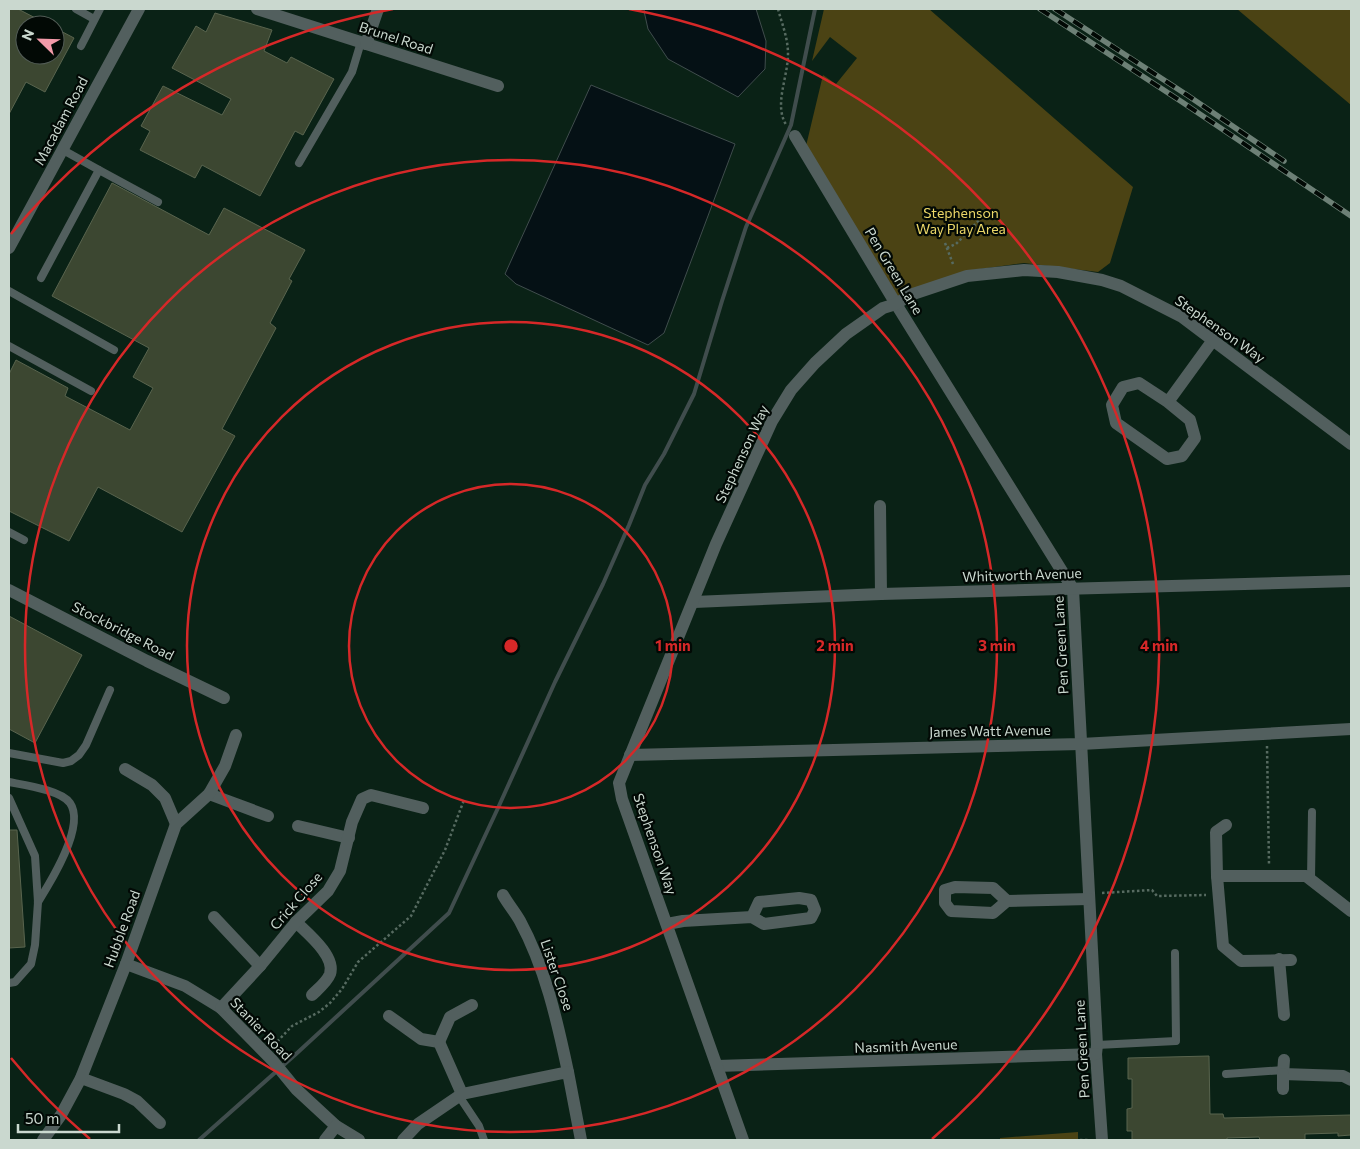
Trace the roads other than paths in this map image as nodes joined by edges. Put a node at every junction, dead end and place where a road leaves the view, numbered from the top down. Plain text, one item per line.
1 (76, 9) edge
2 (100, 9) edge
3 (139, 9) edge
4 (257, 9) edge
5 (378, 9) edge
6 (94, 19) junction
7 (364, 43) junction
8 (81, 46) dead end
9 (498, 86) dead end
10 (795, 136) dead end
11 (63, 150) junction
12 (299, 163) dead end
13 (99, 170) junction
14 (158, 202) dead end
15 (9, 248) edge
16 (41, 278) dead end
17 (9, 291) edge
18 (896, 304) junction
19 (1213, 340) junction
20 (9, 346) edge
21 (114, 350) dead end
22 (91, 391) dead end
23 (1168, 402) junction
24 (1351, 444) edge
25 (880, 506) dead end
26 (9, 532) edge
27 (24, 540) dead end
28 (1351, 581) edge
29 (1073, 589) junction
30 (9, 590) edge
31 (881, 594) junction
32 (694, 602) junction
33 (110, 690) dead end
34 (224, 698) dead end
35 (1351, 729) edge
36 (236, 735) dead end
37 (1081, 744) junction
38 (9, 753) edge
39 (630, 755) junction
40 (125, 770) dead end
41 (9, 782) edge
42 (209, 794) junction
43 (9, 798) edge
44 (424, 808) dead end
45 (1312, 812) dead end
46 (268, 816) dead end
47 (176, 824) junction
48 (1226, 825) dead end
49 (298, 826) dead end
50 (349, 838) junction
51 (1217, 876) junction
52 (1311, 879) junction
53 (503, 895) dead end
54 (1094, 896) junction
55 (1007, 901) dead end
56 (38, 902) junction
57 (1351, 912) edge
58 (214, 917) dead end
59 (752, 917) dead end
60 (296, 922) junction
61 (667, 924) junction
62 (1175, 953) dead end
63 (126, 964) junction
64 (260, 966) junction
65 (9, 983) edge
66 (312, 996) dead end
67 (472, 1005) dead end
68 (221, 1008) junction
69 (1284, 1015) dead end
70 (388, 1016) dead end
71 (439, 1042) junction
72 (1096, 1049) junction
73 (717, 1066) junction
74 (1284, 1068) junction
75 (568, 1072) junction
76 (1226, 1074) dead end
77 (81, 1078) junction
78 (1351, 1080) edge
79 (1283, 1089) dead end
80 (461, 1095) junction
81 (160, 1123) dead end
82 (336, 1126) junction
83 (43, 1140) edge
84 (324, 1140) edge
85 (359, 1140) edge
86 (403, 1140) edge
87 (484, 1140) edge
88 (581, 1140) edge
89 (743, 1140) edge
90 (1102, 1140) edge

1 - 6 lane
2 - 6 lane
3 - 11 street, Macadam Road
4 - 7 street, Brunel Road
5 - 7 street
6 - 8 lane
7 - 9 street, Brunel Road
7 - 12 lane
10 - 18 street, Pen Green Lane
11 - 13 lane
11 - 15 street, Macadam Road
13 - 14 lane
13 - 16 lane
17 - 21 lane
18 - 19 street, Stephenson Way
18 - 29 street, Pen Green Lane
18 - 32 street, Stephenson Way
19 - 23 street
19 - 24 street, Stephenson Way
20 - 22 lane
23 - 23 street
25 - 31 street
26 - 27 lane
28 - 29 street, Whitworth Avenue
29 - 31 street, Whitworth Avenue
29 - 37 street, Pen Green Lane
30 - 34 street, Stockbridge Road
31 - 32 street, Whitworth Avenue
32 - 39 street, Stephenson Way
33 - 38 lane
35 - 37 street, James Watt Avenue
36 - 42 street, Hubble Road
37 - 39 street, James Watt Avenue
37 - 54 street, Pen Green Lane
39 - 61 street, Stephenson Way
40 - 47 street
41 - 56 lane
42 - 46 street
42 - 47 street, Hubble Road
43 - 56 lane
44 - 50 street, Crick Close
45 - 52 lane
47 - 63 street, Hubble Road
48 - 51 street
49 - 50 street
50 - 60 street, Crick Close
51 - 52 street
51 - 69 street
52 - 57 street
53 - 75 street, Lister Close
54 - 55 street
54 - 72 street, Pen Green Lane
56 - 65 lane
58 - 64 street
59 - 61 street
60 - 64 street, Crick Close
60 - 66 street
61 - 73 street, Stephenson Way
62 - 72 lane
63 - 68 street, Stanier Road
63 - 77 street, Hubble Road
64 - 68 street, Crick Close
67 - 71 street
68 - 82 street, Stanier Road
70 - 71 street
71 - 80 street
72 - 73 street, Nasmith Avenue
72 - 90 street, Pen Green Lane
73 - 89 street, Stephenson Way
74 - 76 lane
74 - 78 street
74 - 79 street
75 - 80 street
75 - 88 street, Lister Close
77 - 81 street
77 - 83 street, Hubble Road
80 - 86 street
80 - 87 lane
82 - 84 street
82 - 85 street, Stanier Road

